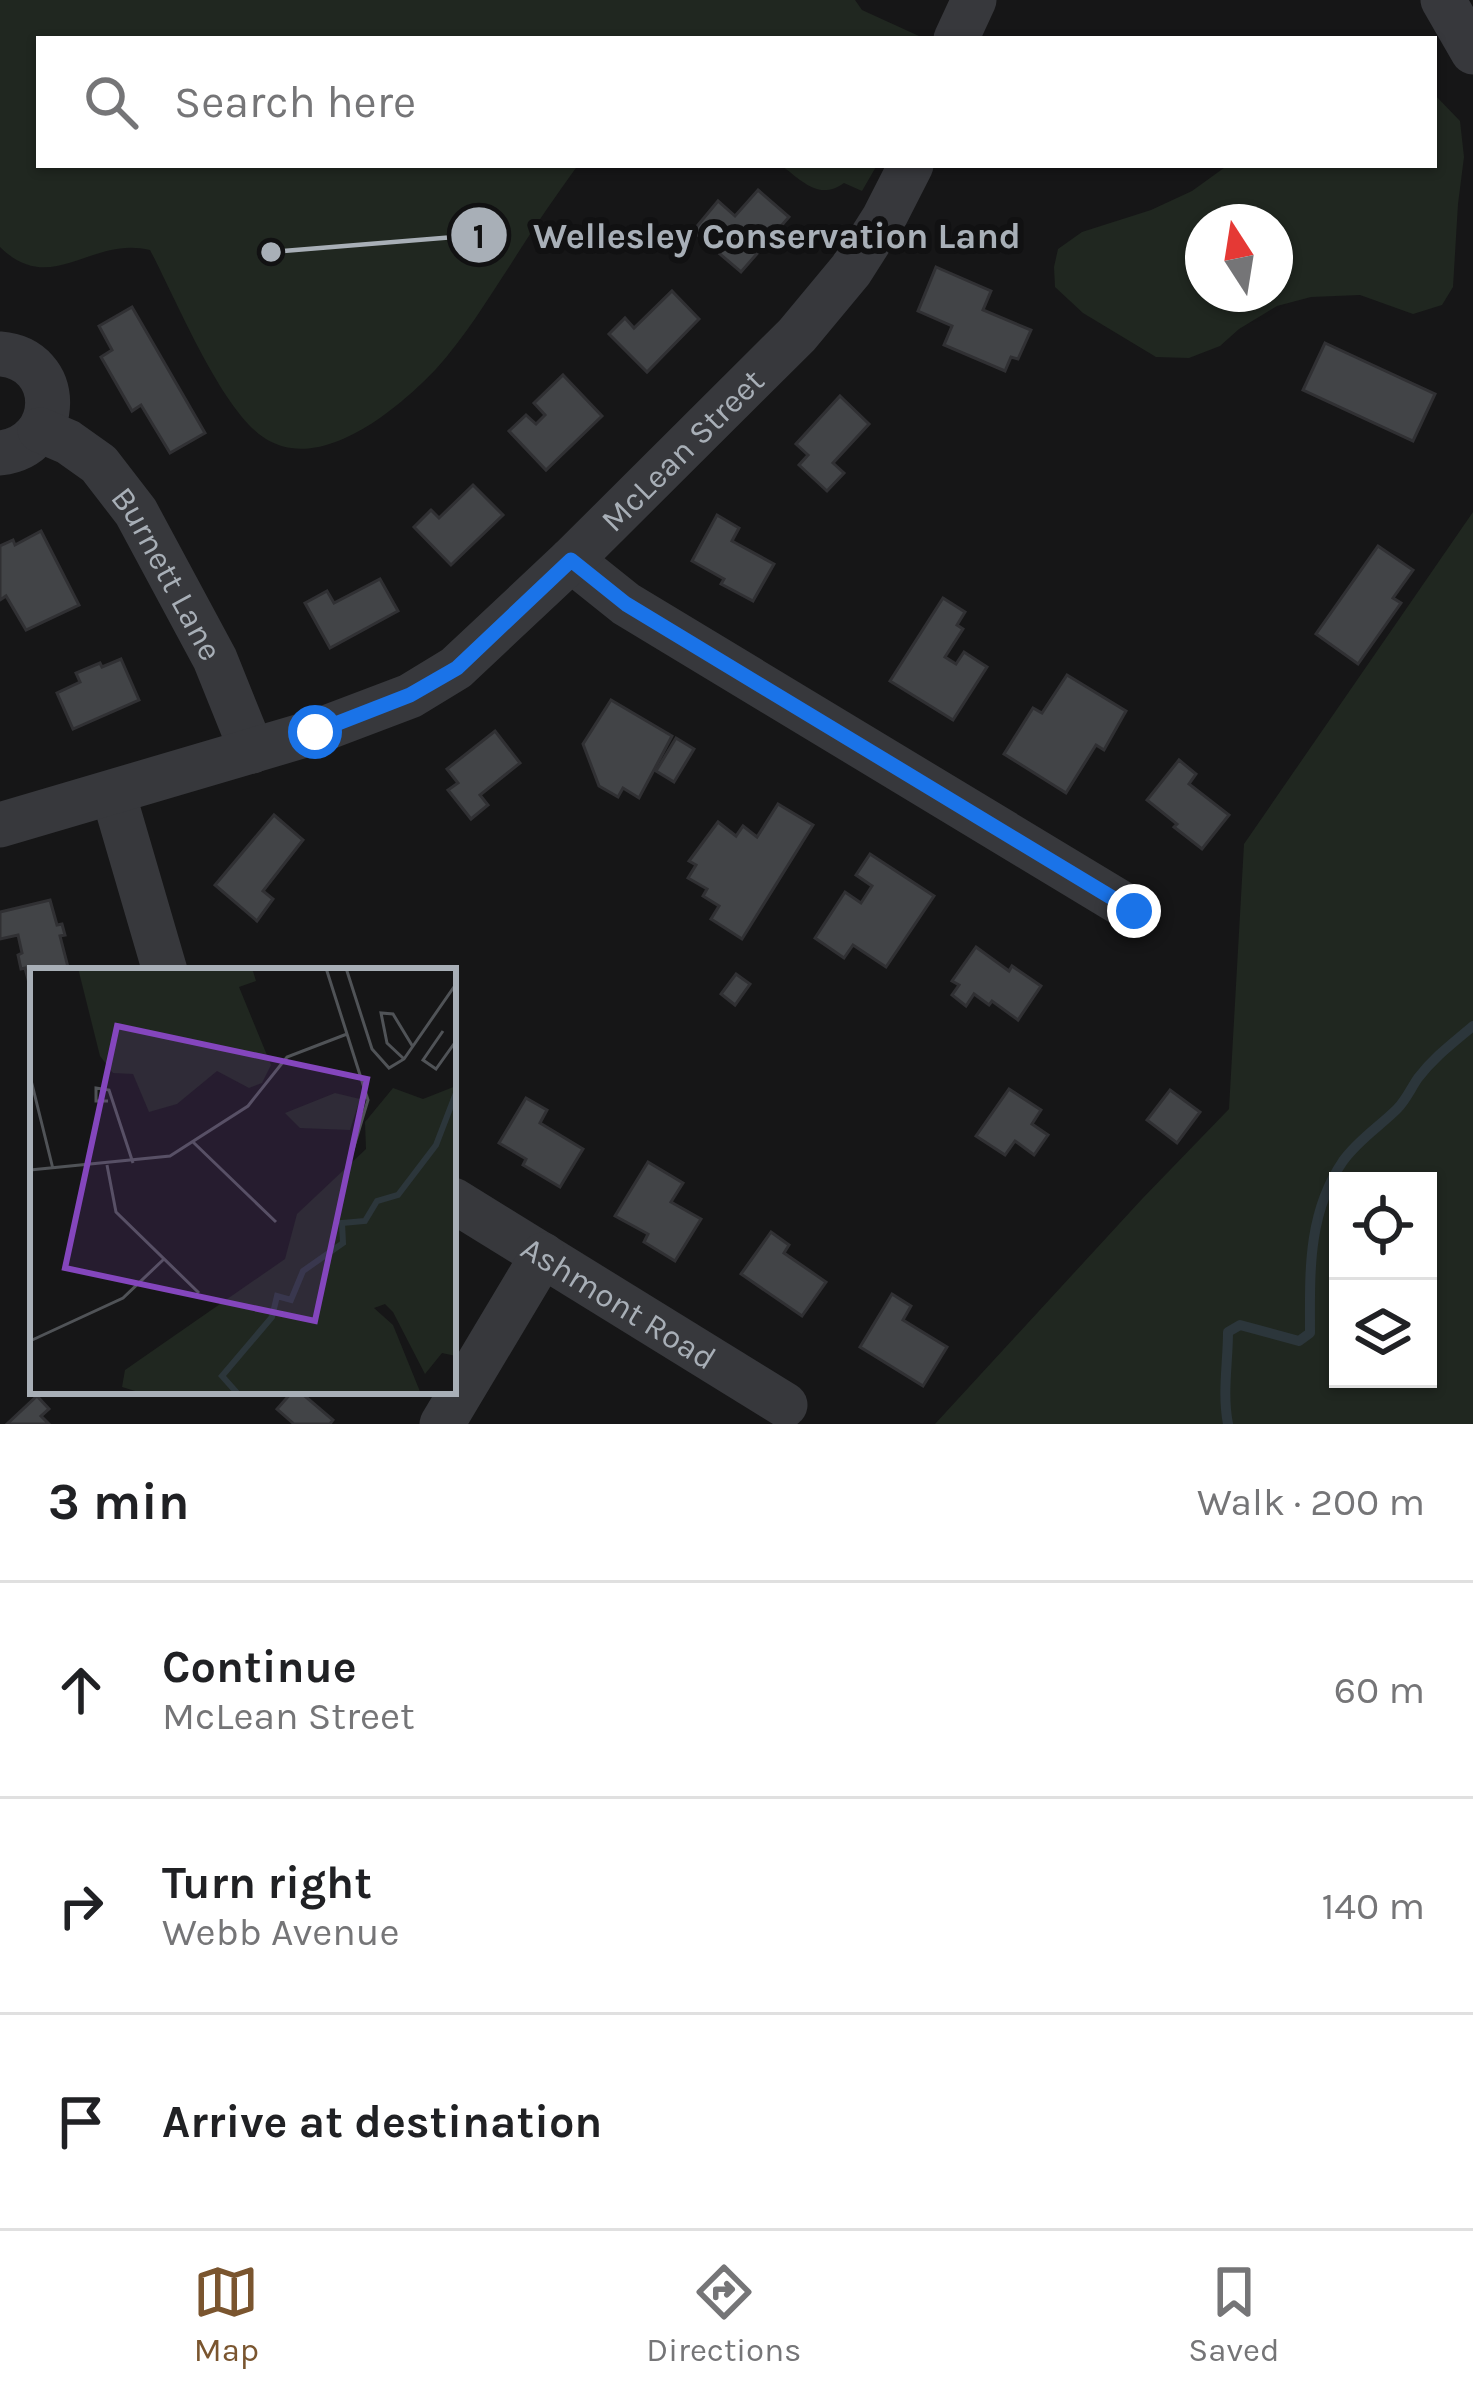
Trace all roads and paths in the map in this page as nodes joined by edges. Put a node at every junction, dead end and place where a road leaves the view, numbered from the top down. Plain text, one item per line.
1 (974, 0) edge
2 (1443, 0) edge
3 (957, 36) edge
4 (1473, 52) edge
5 (909, 168) edge
6 (0, 354) edge
7 (40, 430) junction
8 (0, 453) edge
9 (571, 560) junction
10 (252, 751) junction
11 (113, 793) junction
12 (0, 825) edge
13 (1134, 911) dead end
14 (164, 968) edge
15 (456, 1202) edge
16 (543, 1255) junction
17 (785, 1405) dead end
18 (442, 1424) edge

1 - 3 street
2 - 4 street
5 - 9 street, McLean Street
6 - 7 street
7 - 8 street
7 - 10 street, Burnett Lane
9 - 10 street, McLean Street
9 - 13 street
10 - 11 street, McLean Street
11 - 12 street, McLean Street
11 - 14 street
15 - 16 street, Ashmont Road
16 - 17 street, Ashmont Road
16 - 18 street

